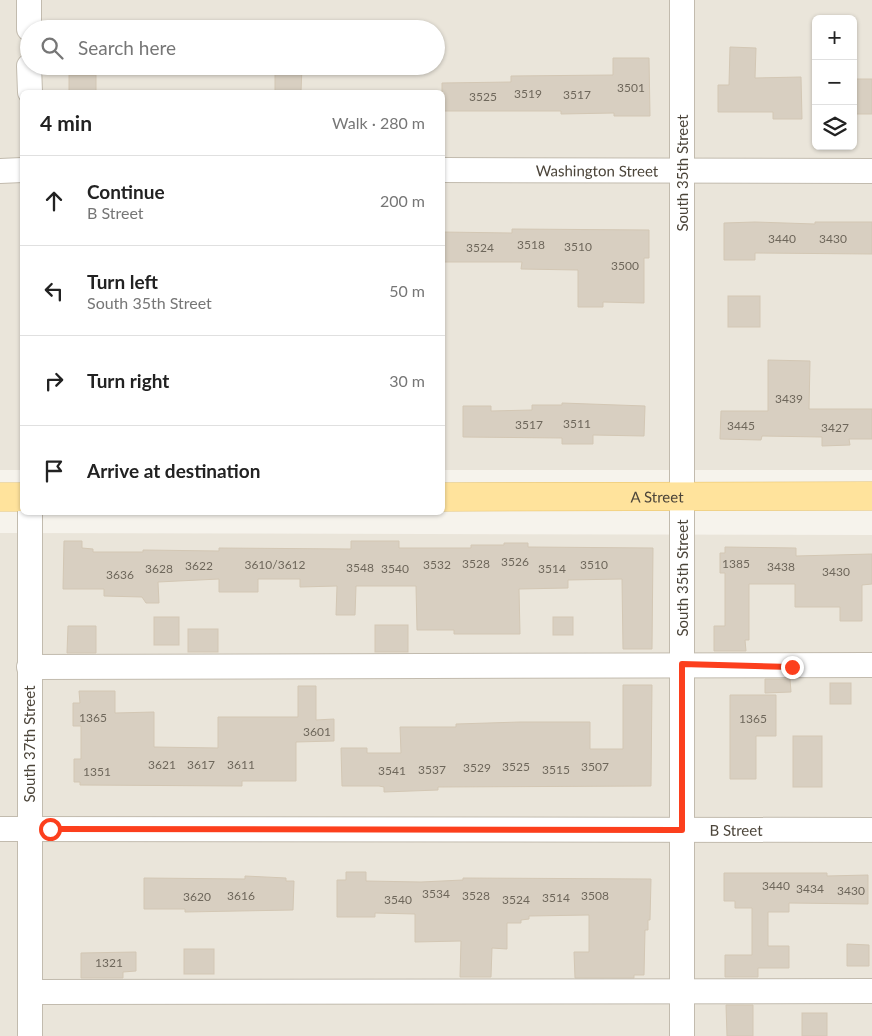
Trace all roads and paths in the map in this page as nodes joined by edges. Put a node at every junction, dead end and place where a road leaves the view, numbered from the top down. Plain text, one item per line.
1 (30, 0) edge
2 (682, 0) edge
3 (30, 20) edge
4 (30, 75) edge
5 (30, 90) edge
6 (0, 170) edge
7 (20, 170) edge
8 (445, 170) edge
9 (682, 170) junction
10 (872, 171) edge
11 (872, 496) edge
12 (0, 497) edge
13 (20, 497) edge
14 (445, 497) edge
15 (682, 497) junction
16 (30, 515) edge
17 (682, 664) junction
18 (872, 666) edge
19 (29, 667) junction
20 (0, 829) edge
21 (30, 829) junction
22 (682, 830) junction
23 (872, 830) edge
24 (682, 991) junction
25 (872, 991) edge
26 (30, 992) junction
27 (30, 1036) edge
28 (682, 1036) edge

1 - 3 street
2 - 9 street, South 35th Street
4 - 5 street
6 - 7 street
8 - 9 street, Washington Street
9 - 10 street, Washington Street
9 - 15 street, South 35th Street
11 - 15 main road, A Street
12 - 13 main road
14 - 15 main road, A Street
15 - 17 street, South 35th Street
16 - 19 street, South 37th Street
17 - 18 street
17 - 19 street
17 - 22 street, South 35th Street
19 - 21 street, South 37th Street
20 - 21 street, B Street
21 - 22 street, B Street
21 - 26 street, South 37th Street
22 - 23 street, B Street
22 - 24 street, South 35th Street
24 - 25 street
24 - 26 street
24 - 28 street, South 35th Street
26 - 27 street, South 37th Street

